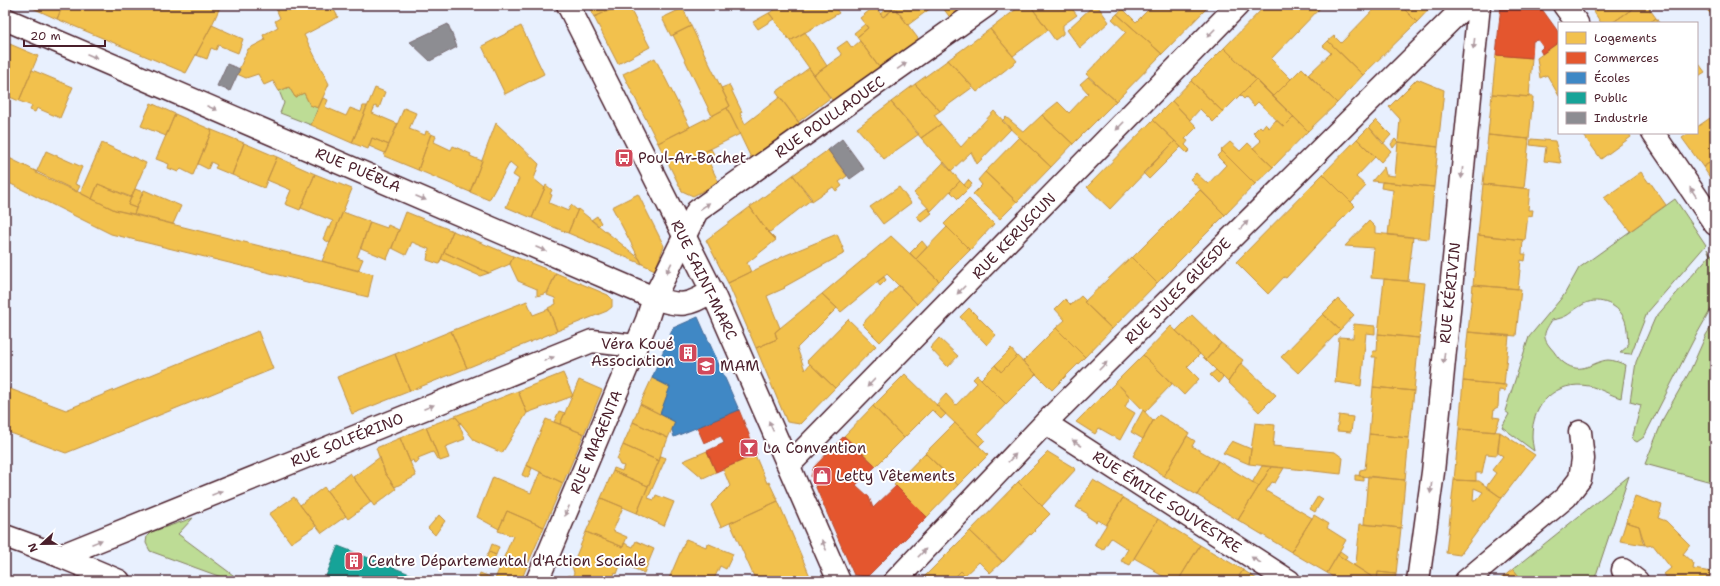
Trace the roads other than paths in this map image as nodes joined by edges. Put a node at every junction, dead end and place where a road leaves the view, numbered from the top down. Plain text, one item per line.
1 (568, 5) edge
2 (987, 5) edge
3 (1238, 5) edge
4 (1466, 5) edge
5 (1479, 5) edge
6 (1564, 5) edge
7 (5, 19) edge
8 (1576, 22) edge
9 (1654, 134) edge
10 (1715, 224) edge
11 (684, 238) junction
12 (712, 291) junction
13 (654, 298) junction
14 (636, 346) junction
15 (1045, 423) junction
16 (1580, 432) dead end
17 (789, 465) junction
18 (6, 538) edge
19 (60, 556) junction
20 (119, 581) edge
21 (537, 581) edge
22 (839, 581) edge
23 (895, 581) edge
24 (1289, 581) edge
25 (1418, 581) edge
26 (1466, 581) edge

1 - 11 street, RUE SAINT-MARC
11 -> 2 street, RUE POULLAOUEC
3 -> 17 street, RUE KERUSCUN
15 -> 4 street, RUE JULES GUESDE
5 -> 25 street, RUE KÉRIVIN
6 - 8 street
7 -> 13 street, RUE PUÉBLA
10 -> 9 street
11 - 12 street, RUE SAINT-MARC
11 -> 13 street, RUE MAGENTA
12 - 13 street, RUE PUÉBLA
17 -> 12 street, RUE SAINT-MARC
13 - 14 street, RUE MAGENTA
19 -> 14 street, RUE SOLFÉRINO
14 -> 21 street, RUE MAGENTA
23 -> 15 street, RUE JULES GUESDE
24 -> 15 street, RUE ÉMILE SOUVESTRE
16 - 26 street
22 -> 17 street, RUE SAINT-MARC
18 - 19 street
19 - 20 street

